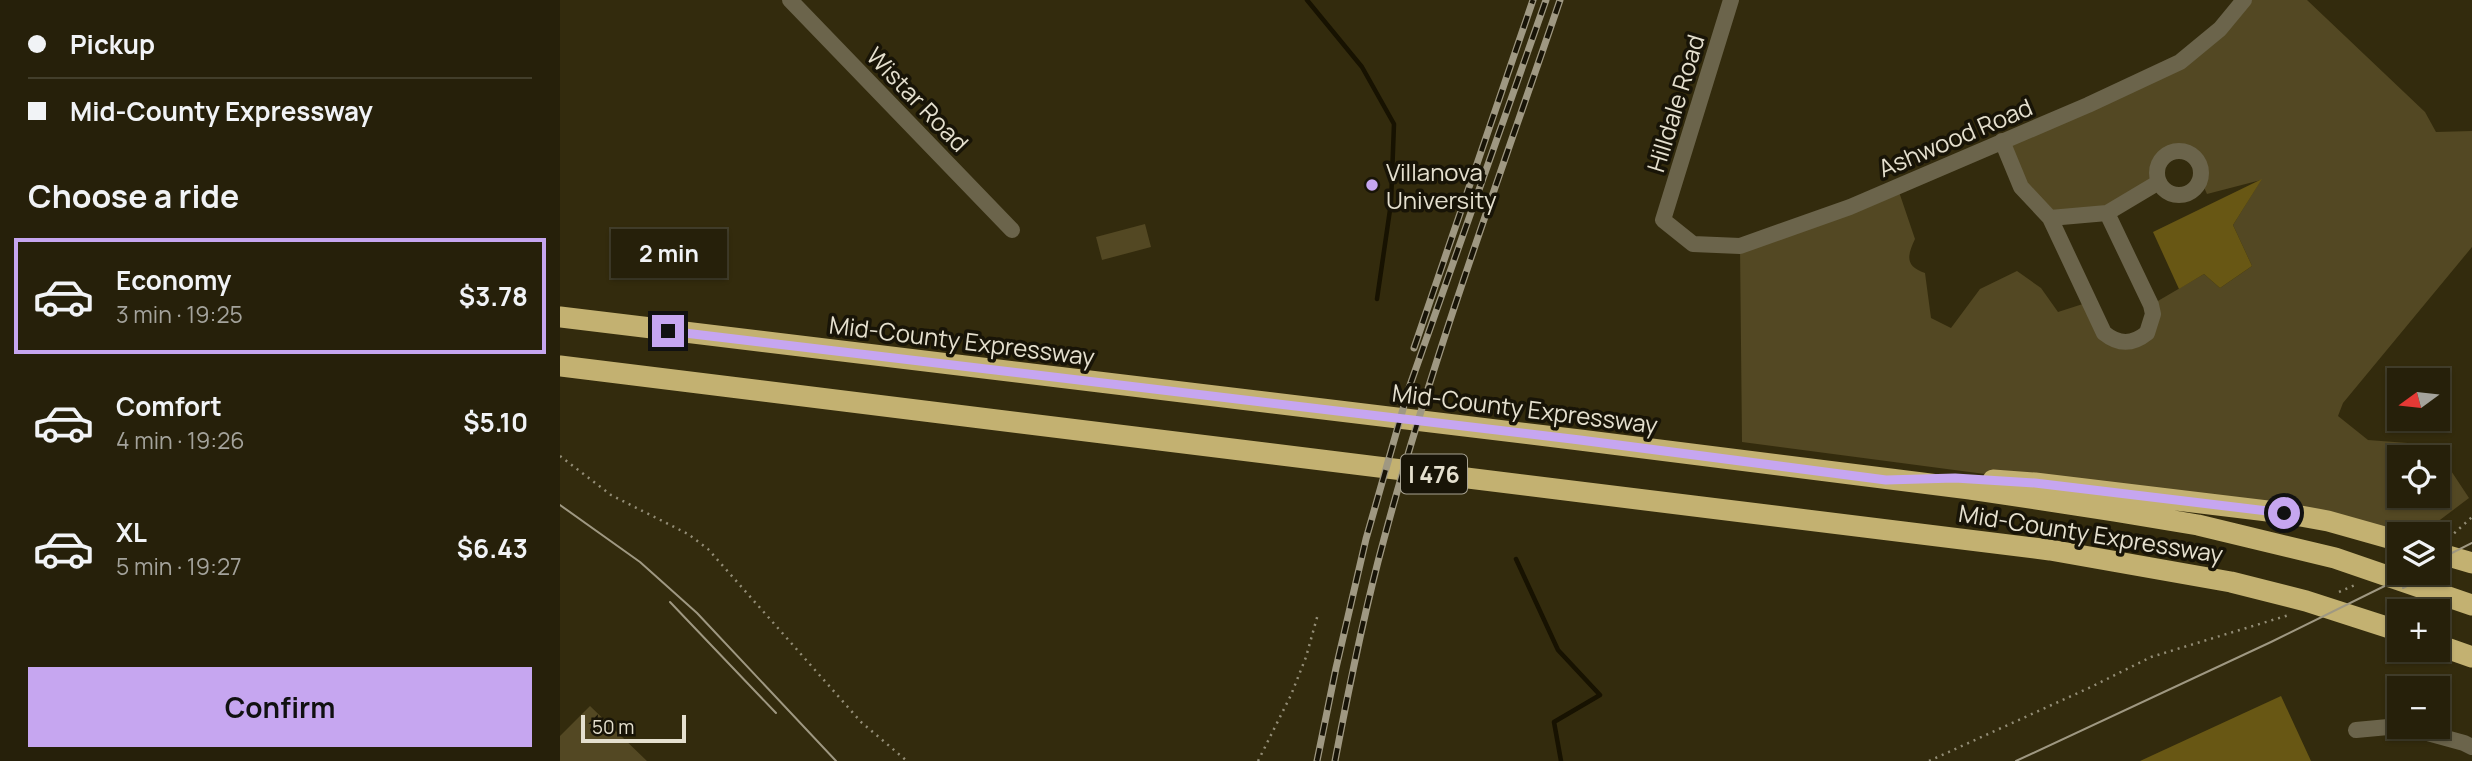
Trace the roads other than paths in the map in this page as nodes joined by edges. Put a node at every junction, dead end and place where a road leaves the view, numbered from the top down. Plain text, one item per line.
1 (790, 0) edge
2 (1731, 0) edge
3 (2244, 0) edge
4 (2002, 141) junction
5 (2159, 182) dead end
6 (2107, 213) junction
7 (2050, 218) junction
8 (1663, 220) joint
9 (1012, 230) dead end
10 (560, 317) edge
11 (560, 366) edge
12 (1886, 480) junction
13 (2387, 538) edge
14 (2450, 554) edge
15 (2472, 563) edge
16 (2472, 605) edge
17 (2387, 626) edge
18 (2450, 649) edge
19 (2472, 657) edge
20 (2387, 727) edge
21 (2356, 730) dead end
22 (2449, 739) edge
23 (2472, 747) edge

1 - 9 street, Wistar Road
2 - 8 street, Hilldale Road
3 - 4 street, Ashwood Road
4 - 7 street
4 - 8 street, Ashwood Road
5 - 6 street
6 - 7 street
6 - 7 street
10 - 12 highway, Mid-County Expressway / I 476
11 - 17 highway, Mid-County Expressway / I 476
12 - 13 highway
12 - 16 highway, Mid-County Expressway / I 476
14 - 15 highway
18 - 19 highway
20 - 21 street
22 - 23 street

